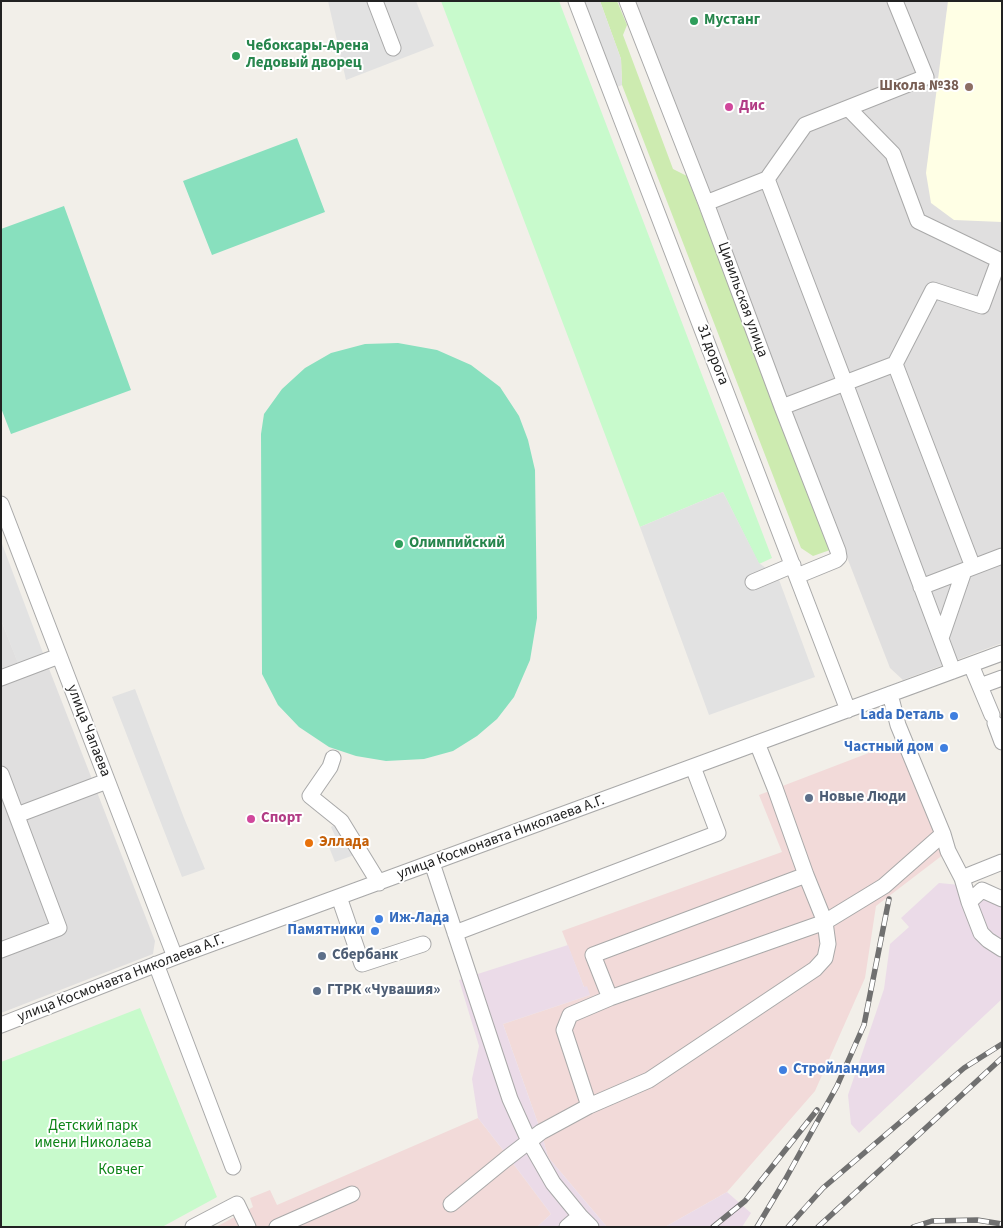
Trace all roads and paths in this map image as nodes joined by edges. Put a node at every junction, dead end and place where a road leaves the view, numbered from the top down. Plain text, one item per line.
1 (374, 1) edge
2 (576, 1) edge
3 (627, 1) edge
4 (895, 1) edge
5 (393, 48) dead end
6 (848, 108) junction
7 (766, 179) junction
8 (706, 202) junction
9 (896, 364) junction
10 (845, 383) junction
11 (782, 407) junction
12 (1, 504) edge
13 (5, 525) edge
14 (1002, 556) edge
15 (968, 569) junction
16 (795, 571) junction
17 (753, 582) dead end
18 (921, 587) junction
19 (941, 638) junction
20 (1002, 653) edge
21 (59, 656) junction
22 (971, 665) junction
23 (953, 671) junction
24 (1, 678) edge
25 (1002, 678) edge
26 (980, 686) junction
27 (890, 694) junction
28 (848, 710) junction
29 (998, 730) edge
30 (757, 743) junction
31 (333, 758) dead end
32 (693, 766) junction
33 (1, 774) edge
34 (107, 781) junction
35 (17, 815) junction
36 (943, 834) junction
37 (1002, 862) edge
38 (432, 863) junction
39 (806, 875) junction
40 (962, 878) junction
41 (379, 883) junction
42 (339, 897) junction
43 (1002, 899) edge
44 (969, 902) junction
45 (825, 922) junction
46 (455, 933) junction
47 (423, 944) dead end
48 (1002, 949) edge
49 (1, 950) edge
50 (175, 957) junction
51 (156, 964) junction
52 (610, 998) junction
53 (1, 1025) edge
54 (589, 1106) junction
55 (530, 1140) junction
56 (233, 1167) dead end
57 (352, 1194) dead end
58 (451, 1204) dead end
59 (585, 1222) edge
60 (193, 1227) edge
61 (248, 1227) edge
62 (277, 1227) edge
63 (567, 1227) edge

1 - 5 street
2 - 16 street, 31 дорога
3 - 8 street, Цивильская улица
4 - 6 street
6 - 7 street
6 - 9 street
7 - 8 street
7 - 10 street
8 - 11 street, Цивильская улица
9 - 10 street
9 - 15 street
10 - 11 street
10 - 18 street
11 - 16 street, Цивильская улица
12 - 13 street, улица Чапаева
13 - 21 street, улица Чапаева
14 - 15 street
15 - 18 street
15 - 19 street
16 - 17 street
16 - 28 street, 31 дорога
18 - 19 street
19 - 23 street
20 - 22 street, улица Космонавта Николаева А.Г.
21 - 24 street
21 - 34 street, улица Чапаева
22 - 23 street, улица Космонавта Николаева А.Г.
22 - 26 street
23 - 27 street, улица Космонавта Николаева А.Г.
25 - 26 street
26 - 29 street
27 - 28 street, улица Космонавта Николаева А.Г.
27 - 36 street
28 - 30 street, улица Космонавта Николаева А.Г.
30 - 32 street, улица Космонавта Николаева А.Г.
30 - 39 street
31 - 41 street
32 - 38 street, улица Космонавта Николаева А.Г.
32 - 46 street
33 - 35 street
34 - 35 street
34 - 50 street, улица Чапаева
35 - 49 street
36 - 40 street
36 - 45 street
37 - 40 street
38 - 41 street, улица Космонавта Николаева А.Г.
38 - 46 street
39 - 45 street
39 - 52 street
40 - 44 street
41 - 42 street, улица Космонавта Николаева А.Г.
42 - 47 street
42 - 50 street, улица Космонавта Николаева А.Г.
43 - 44 street
44 - 48 street
45 - 52 street
45 - 54 street
46 - 55 street
50 - 51 street, улица Космонавта Николаева А.Г.
51 - 53 street, улица Космонавта Николаева А.Г.
51 - 56 street
52 - 54 street
54 - 55 street
55 - 58 street
55 - 59 street
57 - 62 street
59 - 63 street
60 - 61 street

